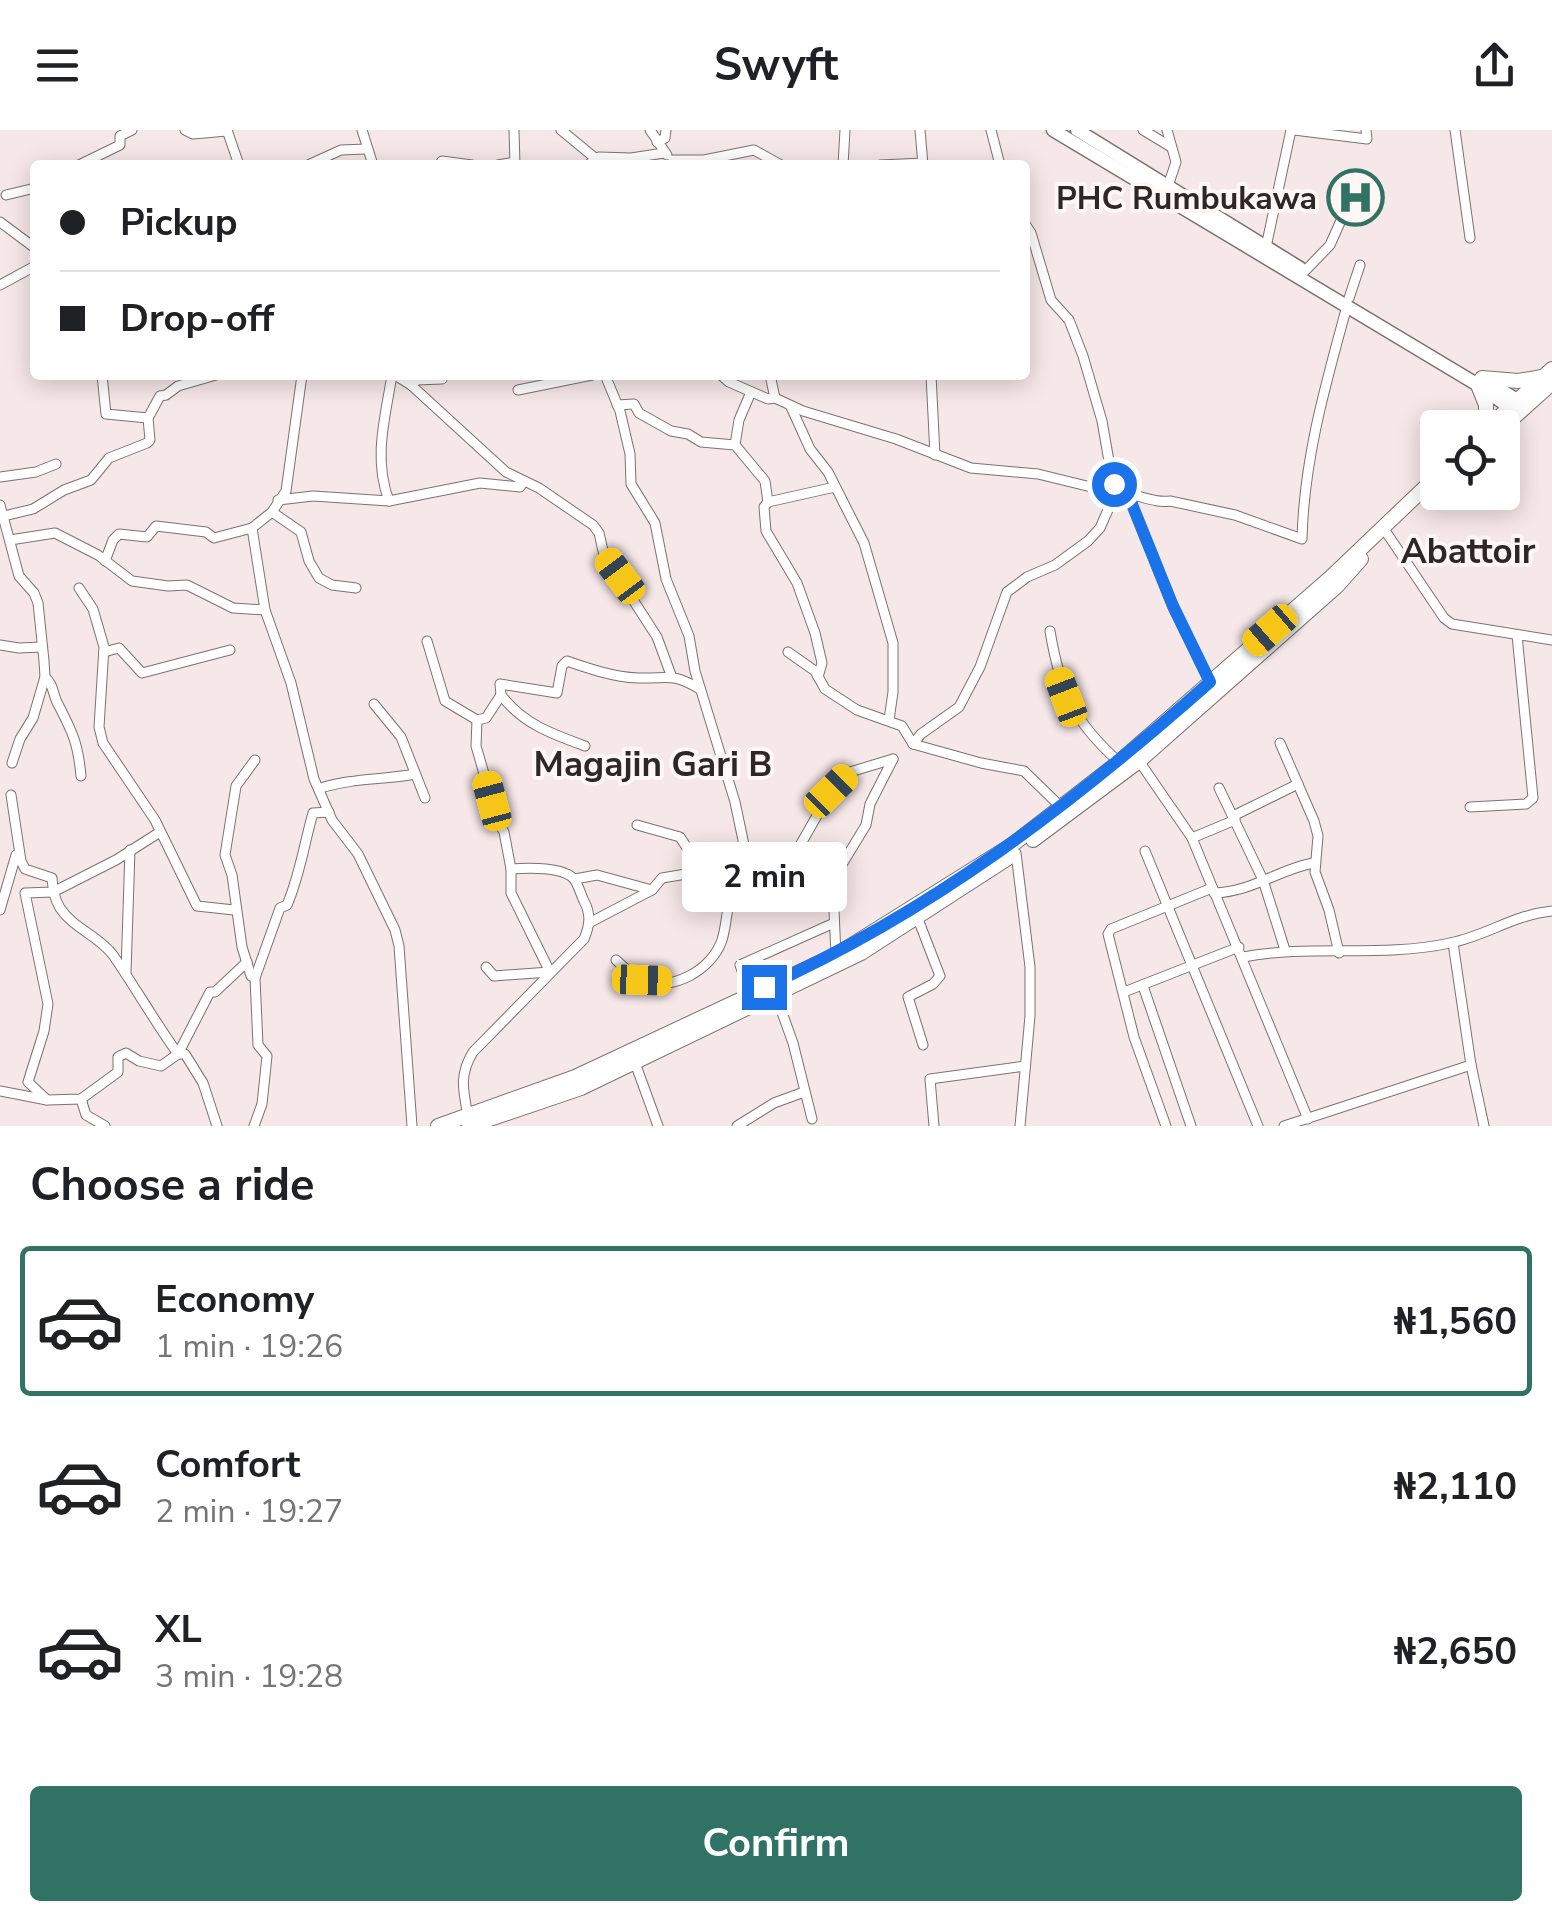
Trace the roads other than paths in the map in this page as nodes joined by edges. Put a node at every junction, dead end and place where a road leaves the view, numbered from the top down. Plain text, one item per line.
1 (132, 130) edge
2 (185, 130) edge
3 (227, 130) edge
4 (362, 130) edge
5 (514, 130) edge
6 (561, 130) edge
7 (650, 130) edge
8 (666, 130) edge
9 (845, 130) edge
10 (920, 130) edge
11 (992, 130) edge
12 (1053, 130) edge
13 (1077, 130) edge
14 (1143, 130) edge
15 (1167, 130) edge
16 (1292, 130) edge
17 (1366, 130) edge
18 (1455, 130) edge
19 (657, 142) junction
20 (1171, 147) junction
21 (366, 149) junction
22 (671, 159) edge
23 (90, 160) edge
24 (237, 160) edge
25 (319, 160) edge
26 (371, 160) edge
27 (515, 160) edge
28 (590, 160) edge
29 (604, 160) edge
30 (704, 160) edge
31 (704, 160) edge
32 (773, 160) edge
33 (842, 160) edge
34 (922, 160) edge
35 (999, 160) edge
36 (1168, 186) junction
37 (30, 189) edge
38 (6, 195) dead end
39 (1368, 205) dead end
40 (0, 222) edge
41 (1030, 232) edge
42 (1470, 238) dead end
43 (30, 244) edge
44 (1266, 246) junction
45 (1360, 265) dead end
46 (30, 269) edge
47 (1306, 272) junction
48 (0, 285) edge
49 (0, 296) edge
50 (1348, 302) junction
51 (1549, 376) edge
52 (103, 380) edge
53 (192, 380) edge
54 (301, 380) edge
55 (392, 380) edge
56 (401, 380) edge
57 (417, 380) edge
58 (567, 380) edge
59 (607, 380) edge
60 (730, 380) edge
61 (771, 380) edge
62 (931, 380) edge
63 (1480, 381) junction
64 (411, 386) junction
65 (518, 390) dead end
66 (751, 392) junction
67 (775, 398) junction
68 (618, 404) junction
69 (1518, 406) junction
70 (791, 407) junction
71 (1486, 410) edge
72 (1512, 410) edge
73 (1515, 410) edge
74 (148, 418) junction
75 (735, 445) junction
76 (935, 455) junction
77 (56, 464) dead end
78 (0, 477) edge
79 (524, 481) junction
80 (1110, 482) junction
81 (835, 487) junction
82 (1420, 491) edge
83 (1127, 492) junction
84 (278, 500) junction
85 (389, 501) junction
86 (768, 502) junction
87 (1420, 502) edge
88 (1, 506) edge
89 (272, 512) junction
90 (252, 528) junction
91 (1386, 532) junction
92 (11, 542) junction
93 (0, 547) edge
94 (105, 560) junction
95 (79, 588) dead end
96 (356, 588) dead end
97 (265, 610) junction
98 (1050, 631) dead end
99 (1517, 635) junction
100 (427, 640) dead end
101 (1552, 640) edge
102 (0, 644) edge
103 (42, 646) junction
104 (230, 650) dead end
105 (104, 652) junction
106 (788, 652) dead end
107 (671, 675) junction
108 (818, 676) junction
109 (45, 677) junction
110 (1210, 682) junction
111 (700, 689) junction
112 (501, 695) junction
113 (374, 704) dead end
114 (477, 720) junction
115 (889, 720) junction
116 (909, 740) junction
117 (1280, 743) dead end
118 (585, 746) dead end
119 (256, 760) dead end
120 (1119, 762) junction
121 (1139, 762) junction
122 (12, 763) dead end
123 (415, 774) junction
124 (81, 776) dead end
125 (1298, 784) junction
126 (321, 788) junction
127 (1220, 788) dead end
128 (11, 795) dead end
129 (425, 798) dead end
130 (1061, 807) junction
131 (1470, 807) dead end
132 (329, 812) junction
133 (1235, 820) junction
134 (636, 825) dead end
135 (160, 832) junction
136 (17, 838) junction
137 (1192, 838) junction
138 (130, 850) junction
139 (1145, 850) dead end
140 (1016, 853) junction
141 (1313, 863) junction
142 (751, 865) junction
143 (511, 869) junction
144 (710, 870) dead end
145 (575, 880) junction
146 (1264, 880) junction
147 (652, 890) junction
148 (1214, 891) junction
149 (53, 892) junction
150 (1170, 906) junction
151 (0, 910) edge
152 (234, 910) junction
153 (1552, 912) edge
154 (918, 919) junction
155 (589, 922) junction
156 (834, 923) junction
157 (1453, 943) junction
158 (1285, 950) junction
159 (1242, 952) junction
160 (1339, 953) junction
161 (836, 955) junction
162 (616, 960) dead end
163 (247, 962) junction
164 (1191, 965) junction
165 (486, 967) dead end
166 (126, 972) junction
167 (550, 972) junction
168 (255, 978) junction
169 (1143, 986) junction
170 (1124, 992) junction
171 (750, 994) junction
172 (775, 994) junction
173 (923, 1045) dead end
174 (178, 1054) junction
175 (634, 1060) junction
176 (1471, 1065) junction
177 (1024, 1066) junction
178 (0, 1091) edge
179 (804, 1092) junction
180 (82, 1099) junction
181 (47, 1100) junction
182 (516, 1105) junction
183 (812, 1119) dead end
184 (1308, 1119) junction
185 (477, 1120) edge
186 (104, 1126) edge
187 (217, 1126) edge
188 (254, 1126) edge
189 (412, 1126) edge
190 (438, 1126) edge
191 (658, 1126) edge
192 (737, 1126) edge
193 (934, 1126) edge
194 (1020, 1126) edge
195 (1166, 1126) edge
196 (1191, 1126) edge
197 (1258, 1126) edge
198 (1284, 1126) edge
199 (1484, 1126) edge

1 - 23 street
2 - 3 street
3 - 24 street
4 - 21 street
5 - 27 street
6 - 28 street
7 - 19 street
8 - 19 street
9 - 33 street
10 - 34 street
11 - 35 street
12 - 50 main road
13 - 36 main road
14 - 20 street
15 - 20 street
16 - 17 street
16 - 44 street
18 - 42 street
19 - 22 street
20 - 36 street
21 - 25 street
21 - 26 street
22 - 29 street
22 - 30 street
31 - 32 street
36 - 44 main road
37 - 38 street
39 - 47 street
40 - 43 street
41 - 80 street
44 - 47 main road
45 - 50 street
46 - 48 street
47 - 50 main road
48 - 49 street
50 - 63 main road
50 - 83 street
51 - 63 main road
51 - 69 main road
52 - 74 street
53 - 74 street
54 - 84 street
55 - 85 street
56 - 64 street
57 - 64 street
58 - 65 street
59 - 68 street
60 - 66 street
61 - 67 street
62 - 76 street
63 - 69 main road
63 - 71 main road
64 - 79 street
66 - 67 street
66 - 75 street
67 - 70 street
68 - 75 street
68 - 111 street
69 - 72 main road
69 - 73 main road
70 - 76 street
70 - 81 street
74 - 88 street
75 - 86 street
76 - 80 street
77 - 78 street
79 - 85 street
79 - 107 street
80 - 83 street
81 - 86 street
81 - 115 street
82 - 110 main road
83 - 110 street
83 - 116 street
84 - 85 street
84 - 89 street
86 - 108 street
87 - 91 main road
88 - 92 street
89 - 90 street
89 - 96 street
90 - 94 street
90 - 97 street
91 - 99 street
91 - 121 main road
92 - 93 street
92 - 94 street
92 - 103 street
94 - 97 street
95 - 105 street
97 - 126 street
98 - 120 street
99 - 101 street
99 - 131 street
100 - 114 street
102 - 103 street
103 - 109 street
104 - 105 street
105 - 135 street
106 - 108 street
107 - 111 street
107 - 112 street
108 - 115 street
109 - 122 street
109 - 124 street
110 - 120 main road
111 - 142 street
112 - 114 street
112 - 118 street
113 - 123 street
114 - 143 street
115 - 116 street
116 - 130 street
117 - 125 street
119 - 152 street
120 - 130 main road
121 - 137 street
121 - 140 main road
123 - 126 street
123 - 129 street
125 - 133 street
125 - 141 street
126 - 132 street
127 - 133 street
128 - 136 street
130 - 161 main road
132 - 168 street
132 - 189 street
133 - 137 street
133 - 146 street
134 - 142 street
135 - 138 street
135 - 152 street
136 - 149 street
136 - 151 street
137 - 148 street
138 - 149 street
138 - 166 street
139 - 150 street
140 - 154 main road
140 - 177 street
141 - 146 street
141 - 160 street
142 - 156 street
142 - 162 street
143 - 145 street
143 - 167 street
144 - 147 street
145 - 147 street
145 - 155 street
146 - 148 street
146 - 158 street
147 - 155 street
148 - 150 street
148 - 159 street
149 - 166 street
149 - 181 street
150 - 164 street
150 - 170 street
152 - 163 street
153 - 157 street
154 - 172 main road
154 - 173 street
155 - 167 street
156 - 161 street
156 - 171 street
157 - 160 street
157 - 176 street
158 - 159 street
158 - 160 street
159 - 164 street
159 - 184 street
161 - 171 main road
163 - 168 street
163 - 174 street
164 - 169 street
164 - 197 street
165 - 167 street
166 - 174 street
167 - 185 street
168 - 188 street
169 - 170 street
169 - 196 street
170 - 195 street
171 - 182 main road
172 - 175 main road
172 - 179 street
174 - 180 street
174 - 187 street
175 - 182 main road
175 - 191 street
176 - 184 street
176 - 199 street
177 - 193 street
177 - 194 street
178 - 181 street
179 - 183 street
179 - 192 street
180 - 181 street
180 - 186 street
182 - 185 main road
184 - 198 street
185 - 190 main road

